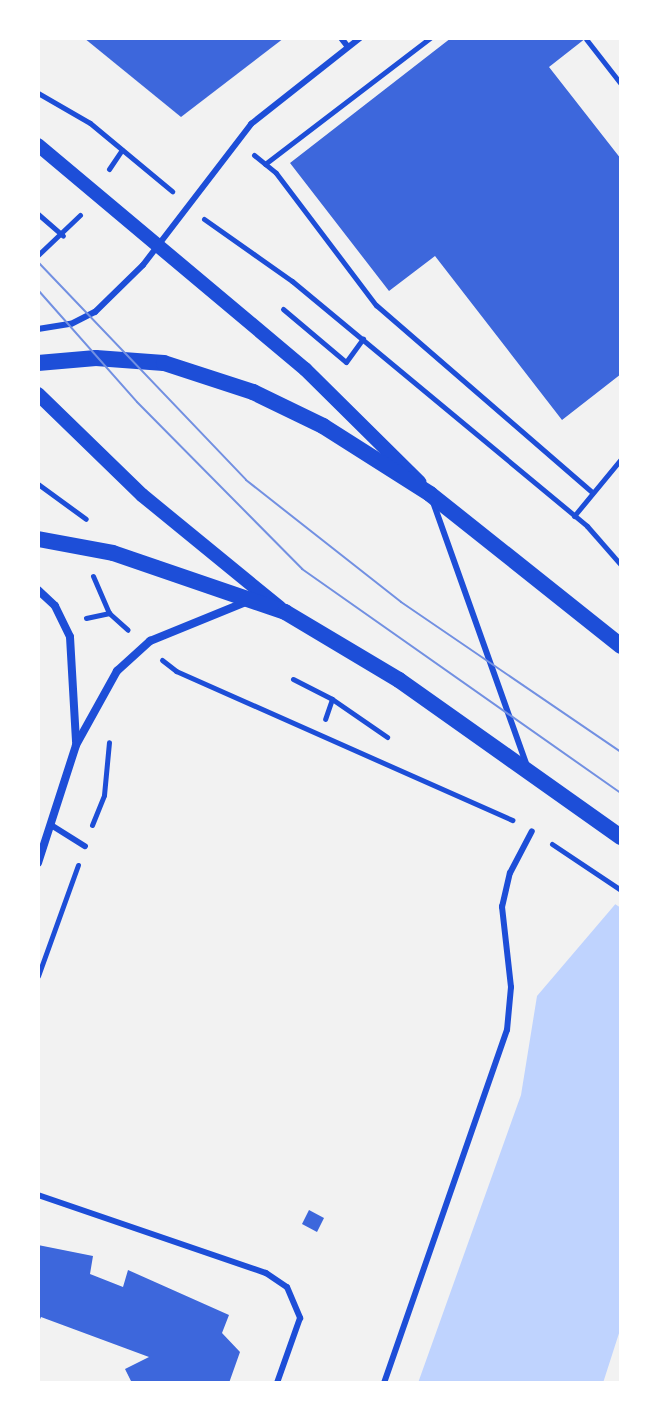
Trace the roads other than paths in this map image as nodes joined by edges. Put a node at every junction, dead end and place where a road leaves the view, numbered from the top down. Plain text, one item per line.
1 (341, 38) edge
2 (360, 38) edge
3 (348, 47) junction
4 (38, 145) edge
5 (159, 245) junction
6 (38, 329) edge
7 (38, 363) edge
8 (38, 394) edge
9 (430, 494) junction
10 (38, 539) edge
11 (38, 590) edge
12 (252, 599) junction
13 (285, 612) junction
14 (621, 646) edge
15 (76, 745) junction
16 (530, 773) junction
17 (51, 825) junction
18 (532, 831) road end
19 (621, 837) edge
20 (85, 846) dead end
21 (38, 863) edge
22 (38, 1195) edge
23 (277, 1383) edge
24 (384, 1383) edge

1 - 3 lane
2 - 3 lane
3 - 5 lane
4 - 5 street
5 - 6 lane
5 - 9 street
7 - 9 main road
8 - 13 street
9 - 14 main road
9 - 16 lane
10 - 12 main road
11 - 15 street
12 - 13 main road
12 - 15 street
13 - 16 main road
15 - 17 street
16 - 19 main road
17 - 20 lane
17 - 21 street
18 - 24 lane
22 - 23 lane

